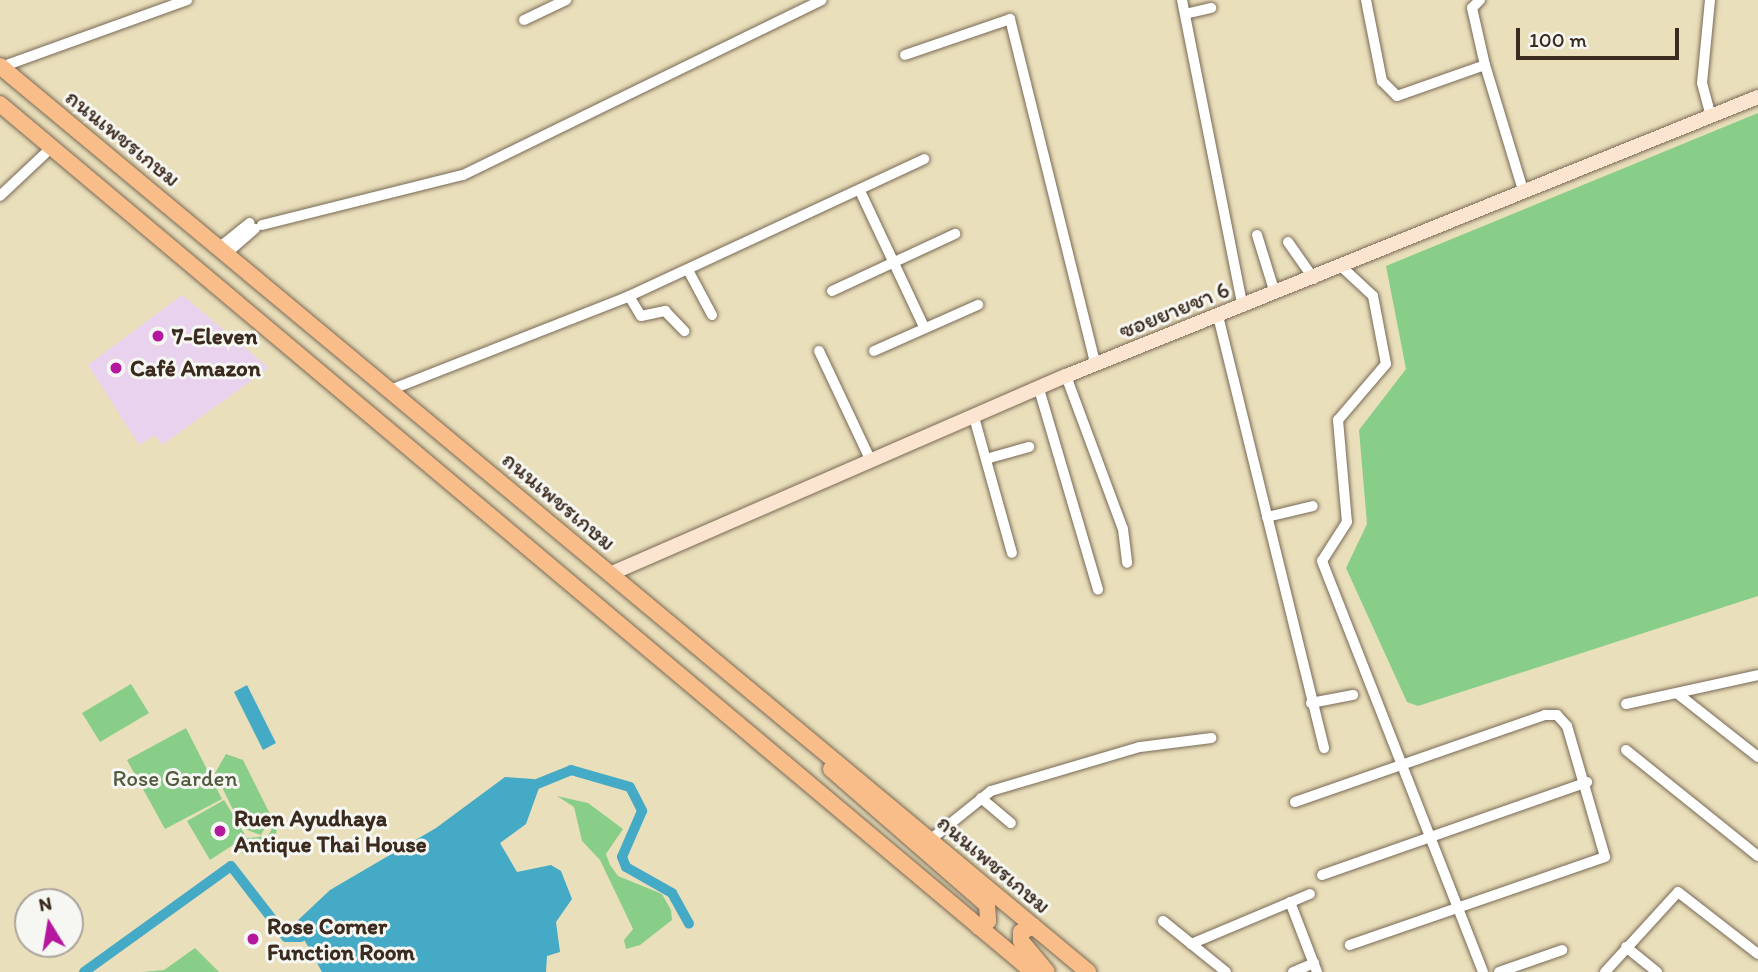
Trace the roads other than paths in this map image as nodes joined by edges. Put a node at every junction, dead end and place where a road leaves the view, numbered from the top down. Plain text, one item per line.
1 (187, 0) edge
2 (566, 0) edge
3 (822, 0) edge
4 (1182, 0) edge
5 (1366, 0) edge
6 (1480, 0) edge
7 (1710, 0) edge
8 (1211, 8) dead end
9 (1185, 14) junction
10 (524, 20) dead end
11 (905, 55) dead end
12 (1485, 65) junction
13 (1, 66) edge
14 (1758, 97) edge
15 (0, 104) edge
16 (1711, 117) junction
17 (51, 148) junction
18 (924, 159) dead end
19 (860, 191) junction
20 (1524, 193) junction
21 (0, 196) edge
22 (955, 234) dead end
23 (1257, 235) dead end
24 (1289, 242) dead end
25 (223, 250) junction
26 (896, 261) junction
27 (1343, 268) junction
28 (688, 270) junction
29 (1314, 279) junction
30 (832, 291) dead end
31 (1275, 293) junction
32 (629, 296) junction
33 (978, 305) dead end
34 (1242, 307) junction
35 (712, 315) dead end
36 (1218, 316) junction
37 (924, 327) junction
38 (684, 331) dead end
39 (819, 351) dead end
40 (874, 351) dead end
41 (1096, 366) junction
42 (1066, 376) junction
43 (1039, 389) junction
44 (390, 390) junction
45 (974, 417) junction
46 (1029, 447) dead end
47 (870, 459) junction
48 (985, 459) junction
49 (1313, 506) dead end
50 (1267, 517) junction
51 (1012, 553) dead end
52 (1127, 563) dead end
53 (610, 574) junction
54 (1098, 589) dead end
55 (1758, 675) edge
56 (1678, 694) junction
57 (1353, 695) dead end
58 (1311, 703) junction
59 (1626, 704) dead end
60 (1212, 738) dead end
61 (1324, 748) dead end
62 (1626, 750) dead end
63 (1758, 757) edge
64 (832, 760) junction
65 (1406, 763) junction
66 (1587, 782) junction
67 (981, 798) junction
68 (1295, 802) dead end
69 (1011, 822) dead end
70 (1434, 838) junction
71 (930, 840) junction
72 (1758, 856) edge
73 (1322, 875) dead end
74 (1310, 894) dead end
75 (1290, 902) junction
76 (1460, 909) junction
77 (1163, 921) dead end
78 (1033, 926) junction
79 (979, 927) junction
80 (1191, 944) junction
81 (1350, 945) dead end
82 (1626, 947) junction
83 (1562, 950) dead end
84 (1758, 954) edge
85 (1316, 967) edge
86 (1033, 972) edge
87 (1047, 972) edge
88 (1088, 972) edge
89 (1226, 972) edge
90 (1293, 972) edge
91 (1483, 972) edge
92 (1499, 972) edge
93 (1605, 972) edge
94 (1657, 972) edge

1 - 13 street
2 - 10 street
3 - 25 street
4 - 9 street
5 - 12 street
6 - 12 street
7 - 16 street
8 - 9 street
9 - 34 street
11 - 41 street
12 - 20 street
13 - 25 main road, ถนนเพชรเกษม
14 - 16 street, ซอยยายชา 6
15 - 17 main road
16 - 20 street, ซอยยายชา 6
17 - 21 street
17 - 79 main road
18 - 19 street
19 - 26 street
19 - 28 street
20 - 27 street, ซอยยายชา 6
22 - 26 street
23 - 31 street
24 - 29 street
25 - 44 main road, ถนนเพชรเกษม
26 - 30 street
26 - 37 street
27 - 29 street, ซอยยายชา 6
27 - 65 street
28 - 32 street
28 - 35 street
29 - 31 street, ซอยยายชา 6
31 - 34 street, ซอยยายชา 6
32 - 38 street
32 - 44 street
33 - 37 street
34 - 36 street, ซอยยายชา 6
36 - 41 street, ซอยยายชา 6
36 - 50 street
37 - 40 street
39 - 47 street
41 - 42 street, ซอยยายชา 6
42 - 43 street, ซอยยายชา 6
42 - 52 street
43 - 45 street, ซอยยายชา 6
43 - 54 street
44 - 53 main road, ถนนเพชรเกษม
45 - 47 street, ซอยยายชา 6
45 - 48 street
46 - 48 street
47 - 53 street, ซอยยายชา 6
48 - 51 street
49 - 50 street
50 - 58 street
53 - 64 main road, ถนนเพชรเกษม
55 - 56 street
56 - 59 street
56 - 63 street
57 - 58 street
58 - 61 street
60 - 67 street
62 - 72 street
64 - 71 main road, ถนนเพชรเกษม
64 - 79 main road
65 - 66 street
65 - 68 street
65 - 70 street
66 - 70 street
66 - 76 street
67 - 69 street
67 - 71 street
70 - 73 street
70 - 76 street
71 - 78 main road, ถนนเพชรเกษม
74 - 75 street
75 - 80 street
75 - 85 street
76 - 81 street
76 - 91 street
77 - 80 street
78 - 87 main road
78 - 88 main road, ถนนเพชรเกษม
79 - 86 main road
80 - 89 street
82 - 84 street
82 - 93 street
82 - 94 street
83 - 92 street
85 - 90 street

